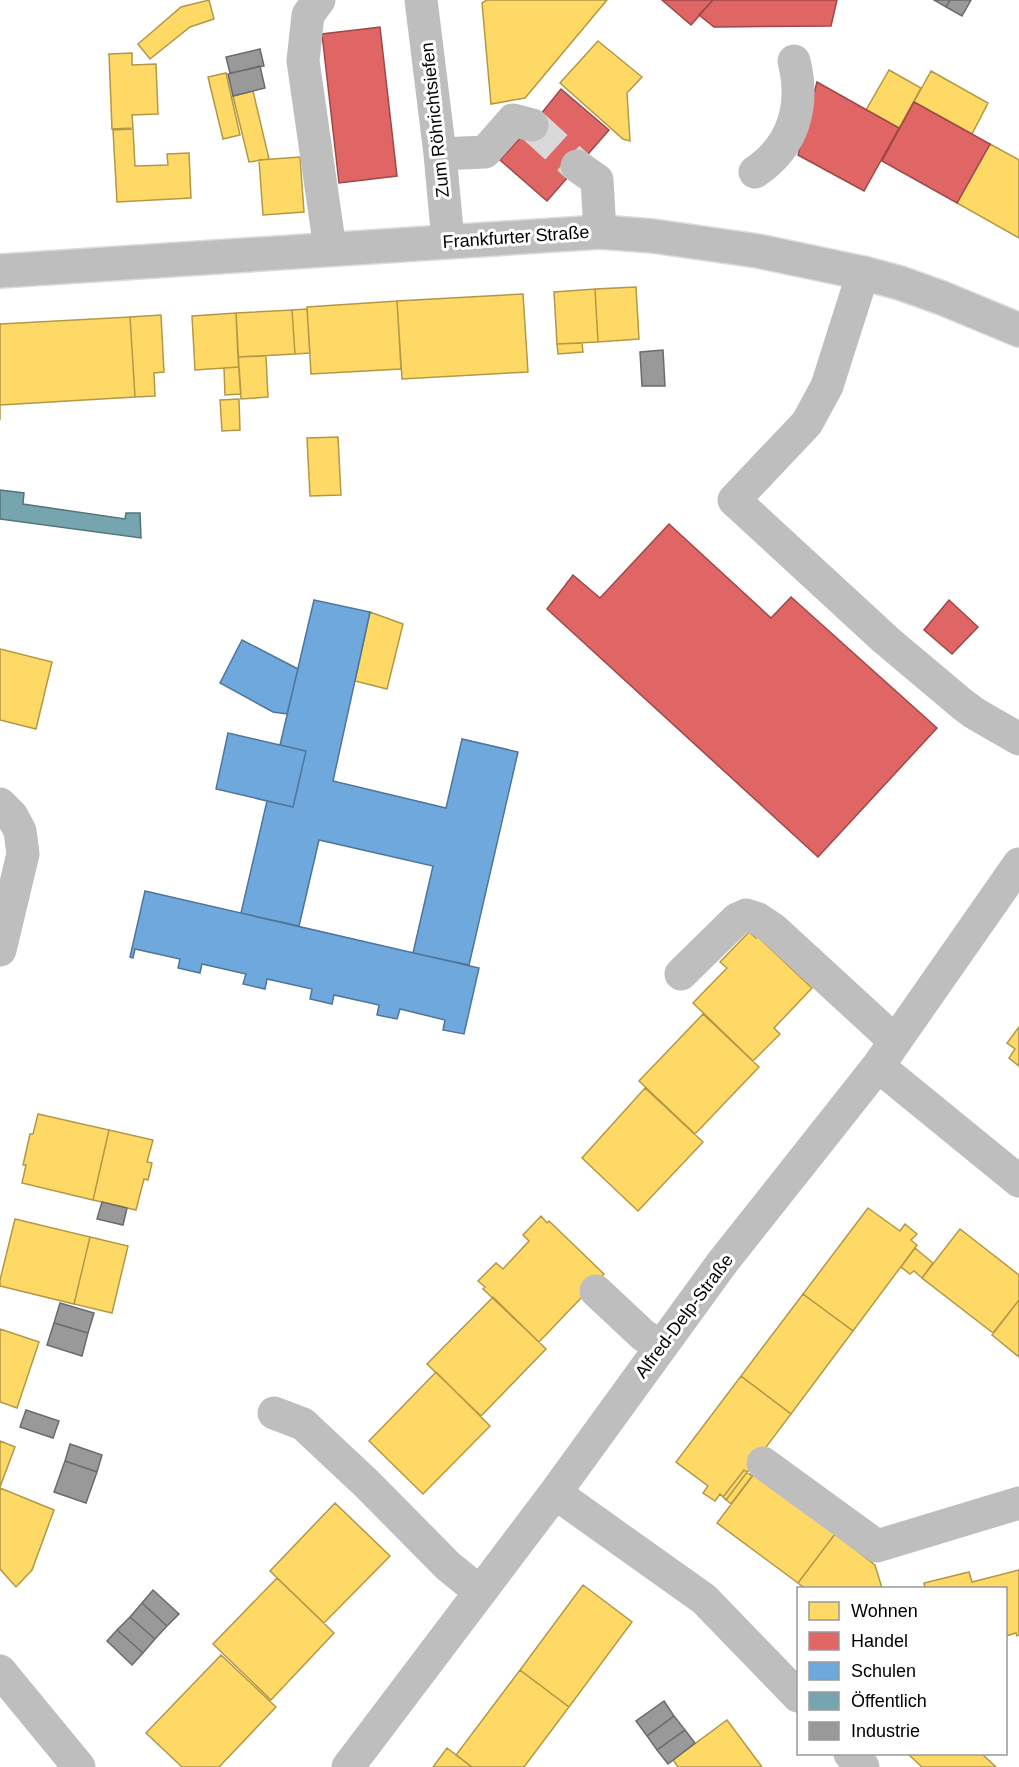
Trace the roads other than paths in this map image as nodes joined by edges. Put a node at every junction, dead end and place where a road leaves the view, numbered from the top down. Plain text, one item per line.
1 (319, 0) edge
2 (422, 0) edge
3 (794, 61) dead end
4 (532, 125) dead end
5 (440, 154) junction
6 (578, 166) tunnel mouth
7 (755, 172) dead end
8 (600, 232) junction
9 (448, 241) junction
10 (330, 249) junction
11 (0, 271) edge
12 (863, 273) junction
13 (1019, 330) edge
14 (1019, 739) edge
15 (0, 804) edge
16 (1019, 864) edge
17 (0, 950) edge
18 (681, 974) dead end
19 (886, 1054) junction
20 (1019, 1181) edge
21 (596, 1291) dead end
22 (661, 1347) junction
23 (274, 1413) dead end
24 (763, 1463) dead end
25 (555, 1493) junction
26 (1019, 1503) edge
27 (480, 1592) junction
28 (0, 1671) edge
29 (797, 1695) edge
30 (851, 1755) edge
31 (79, 1767) edge
32 (348, 1767) edge
33 (863, 1767) edge

1 - 10 street
2 - 5 street, Zum Röhrichtsiefen
3 - 7 street
4 - 5 street
5 - 9 street, Zum Röhrichtsiefen
6 - 8 street
8 - 9 street, Frankfurter Straße
8 - 12 street, Frankfurter Straße
9 - 10 street, Frankfurter Straße
10 - 11 street, Frankfurter Straße
12 - 13 street, Frankfurter Straße
12 - 14 street
15 - 17 street
16 - 19 street, Alfred-Delp-Straße
18 - 19 street
19 - 20 street
19 - 22 street, Alfred-Delp-Straße
21 - 22 street
22 - 25 street, Alfred-Delp-Straße
23 - 27 street
24 - 26 street
25 - 27 street, Alfred-Delp-Straße
25 - 29 street
27 - 32 street, Alfred-Delp-Straße
28 - 31 street
30 - 33 street

